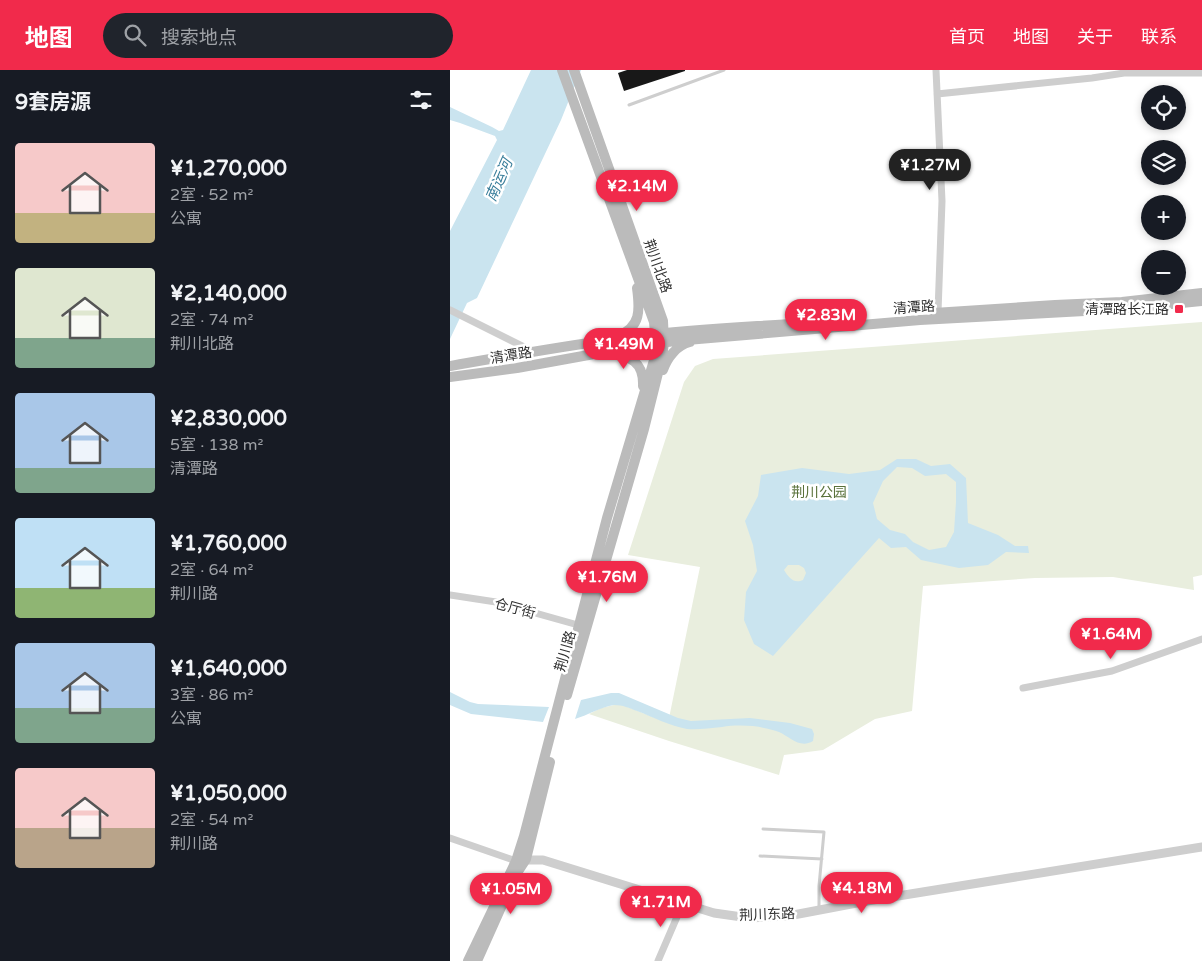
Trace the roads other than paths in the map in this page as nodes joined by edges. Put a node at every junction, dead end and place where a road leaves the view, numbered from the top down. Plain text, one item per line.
1 (562, 70) edge
2 (574, 70) edge
3 (724, 70) edge
4 (936, 70) edge
5 (1202, 73) edge
6 (937, 94) junction
7 (629, 105) dead end
8 (634, 267) junction
9 (1202, 292) edge
10 (1202, 300) edge
11 (450, 310) edge
12 (938, 312) junction
13 (660, 338) junction
14 (698, 339) junction
15 (610, 340) junction
16 (534, 352) junction
17 (597, 354) junction
18 (450, 366) edge
19 (450, 377) edge
20 (648, 396) junction
21 (450, 595) edge
22 (578, 625) junction
23 (1202, 639) edge
24 (1023, 688) dead end
25 (763, 829) dead end
26 (450, 838) edge
27 (1202, 848) edge
28 (760, 856) dead end
29 (822, 859) junction
30 (521, 860) junction
31 (683, 903) junction
32 (819, 910) junction
33 (468, 961) edge
34 (477, 961) edge
35 (658, 961) edge

1 - 8 main road, 荆川北路
2 - 13 main road, 荆川北路
3 - 7 lane
4 - 6 street
5 - 6 street
6 - 12 street
8 - 13 main road, 荆川北路
8 - 15 main road
9 - 12 main road, 清潭路
10 - 14 main road, 清潭路
11 - 16 street
12 - 13 main road, 清潭路
13 - 14 main road, 清潭路
13 - 15 main road, 清潭路
13 - 17 main road, 清潭路
13 - 20 main road, 荆川路
14 - 20 main road
15 - 16 main road, 清潭路
16 - 18 main road, 清潭路
17 - 19 main road, 清潭路
17 - 20 main road
20 - 22 main road, 荆川路
20 - 30 main road, 荆川路
21 - 22 street, 仓厅街
22 - 30 main road, 荆川路
23 - 24 street
25 - 29 lane
26 - 30 street
27 - 32 street, 荆川东路
28 - 29 lane
29 - 32 lane
30 - 31 street, 荆川东路
30 - 33 main road, 荆川路
30 - 34 main road, 荆川路
31 - 32 street, 荆川东路
31 - 35 street

